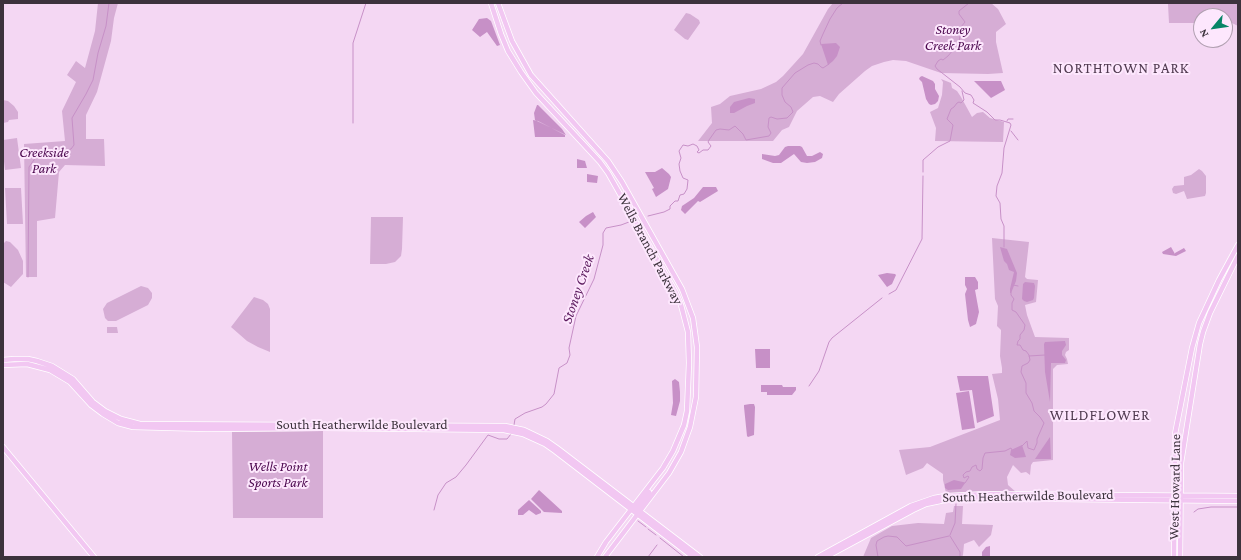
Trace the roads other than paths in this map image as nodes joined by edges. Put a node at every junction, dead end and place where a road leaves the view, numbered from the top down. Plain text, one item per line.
1 (491, 3) edge
2 (498, 3) edge
3 (622, 182) junction
4 (615, 185) junction
5 (1238, 245) edge
6 (1238, 256) edge
7 (671, 284) junction
8 (695, 331) junction
9 (3, 360) edge
10 (37, 363) junction
11 (3, 365) edge
12 (1186, 376) junction
13 (1195, 377) junction
14 (684, 425) junction
15 (690, 427) junction
16 (3, 447) edge
17 (1181, 484) junction
18 (1194, 495) junction
19 (1238, 496) edge
20 (985, 497) junction
21 (1174, 498) junction
22 (1181, 498) junction
23 (1193, 501) junction
24 (1238, 501) edge
25 (635, 510) junction
26 (1181, 514) junction
27 (1174, 550) junction
28 (1180, 550) junction
29 (94, 557) edge
30 (597, 557) edge
31 (605, 557) edge
32 (693, 557) edge
33 (700, 557) edge
34 (818, 557) edge
35 (826, 557) edge
36 (1174, 557) edge
37 (1180, 557) edge

1 - 4 main road, Wells Branch Parkway
2 - 3 main road, Wells Branch Parkway
3 - 4 main road
3 - 8 main road, Wells Branch Parkway
4 - 7 main road, Wells Branch Parkway
5 - 12 main road, West Howard Lane
6 - 13 main road, West Howard Lane
7 - 8 main road
7 - 14 main road, Wells Branch Parkway
8 - 15 main road, Wells Branch Parkway
9 - 10 main road, South Heatherwilde Boulevard
10 - 11 main road, South Heatherwilde Boulevard
10 - 25 main road, South Heatherwilde Boulevard
12 - 13 main road
12 - 21 main road, West Howard Lane
13 - 17 main road, West Howard Lane
14 - 15 main road
14 - 25 main road, Wells Branch Parkway
15 - 25 main road, Wells Branch Parkway
16 - 29 main road
17 - 18 main road
17 - 22 main road, West Howard Lane
18 - 19 main road
18 - 22 main road
20 - 21 main road, South Heatherwilde Boulevard
20 - 34 main road, South Heatherwilde Boulevard
20 - 35 main road, South Heatherwilde Boulevard
21 - 22 main road, South Heatherwilde Boulevard
21 - 27 main road, West Howard Lane
22 - 23 main road
22 - 26 main road, West Howard Lane
23 - 24 main road
23 - 26 main road
25 - 30 main road, Wells Branch Parkway
25 - 31 main road, Wells Branch Parkway
25 - 32 main road, South Heatherwilde Boulevard
25 - 33 main road, South Heatherwilde Boulevard
26 - 28 main road, West Howard Lane
27 - 28 main road
27 - 36 main road, West Howard Lane
28 - 37 main road, West Howard Lane

